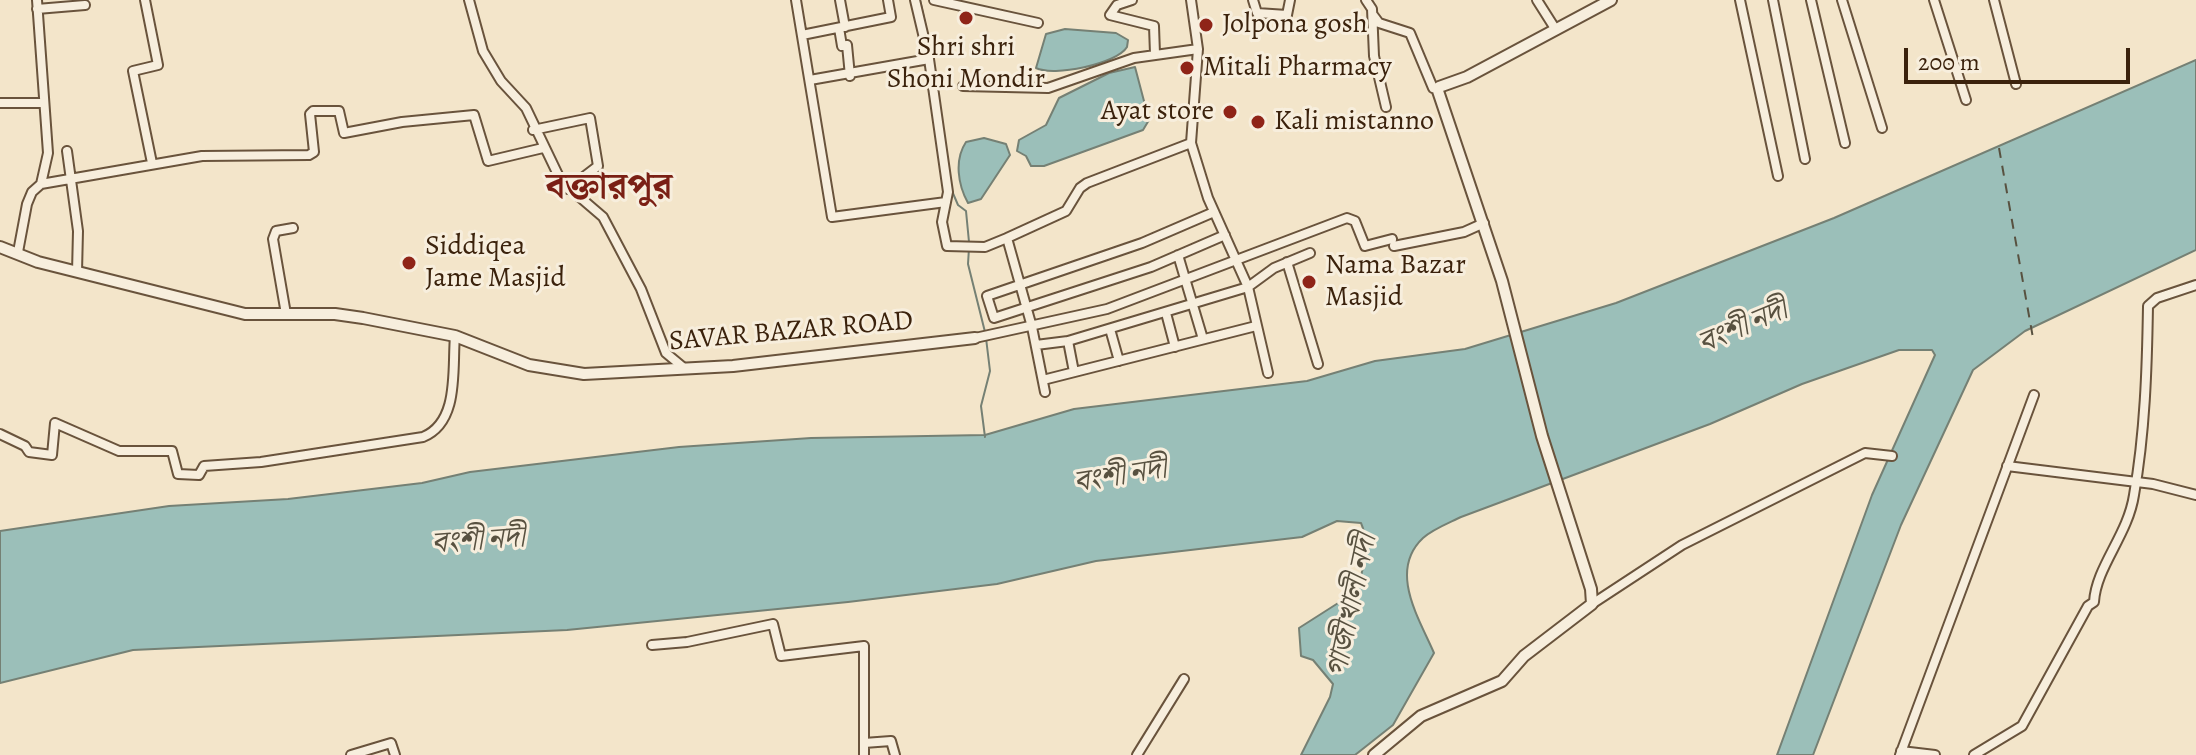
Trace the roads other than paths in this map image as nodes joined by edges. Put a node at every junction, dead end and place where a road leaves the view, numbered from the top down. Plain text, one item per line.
1 (145, 0) edge
2 (469, 0) edge
3 (796, 0) edge
4 (840, 0) edge
5 (888, 0) edge
6 (915, 0) edge
7 (934, 0) edge
8 (1132, 0) edge
9 (1191, 0) edge
10 (1253, 0) edge
11 (1290, 0) edge
12 (1366, 0) edge
13 (1537, 0) edge
14 (1611, 0) edge
15 (1740, 0) edge
16 (1773, 0) edge
17 (1811, 0) edge
18 (1842, 0) edge
19 (1934, 0) edge
20 (1994, 0) edge
21 (1594, 4) edge
22 (37, 5) edge
23 (85, 5) dead end
24 (1372, 13) junction
25 (1038, 23) dead end
26 (842, 28) junction
27 (1556, 30) junction
28 (802, 35) junction
29 (1198, 49) junction
30 (1155, 54) junction
31 (929, 59) junction
32 (850, 76) junction
33 (810, 80) junction
34 (2016, 84) dead end
35 (963, 86) dead end
36 (1436, 88) junction
37 (1966, 100) dead end
38 (0, 103) edge
39 (42, 103) junction
40 (1386, 107) dead end
41 (1882, 128) dead end
42 (533, 130) junction
43 (1191, 143) junction
44 (1845, 143) dead end
45 (543, 148) junction
46 (67, 151) dead end
47 (1805, 159) dead end
48 (152, 163) junction
49 (1778, 176) dead end
50 (70, 178) junction
51 (41, 184) junction
52 (568, 189) junction
53 (946, 202) junction
54 (1214, 212) junction
55 (1484, 223) junction
56 (293, 228) dead end
57 (1225, 235) junction
58 (1007, 238) junction
59 (0, 247) edge
60 (18, 252) junction
61 (1310, 253) dead end
62 (1178, 255) junction
63 (1237, 261) junction
64 (1287, 262) junction
65 (77, 272) junction
66 (1185, 280) junction
67 (1019, 285) junction
68 (2196, 285) edge
69 (1248, 287) junction
70 (1193, 305) junction
71 (1026, 308) junction
72 (1166, 313) junction
73 (286, 314) junction
74 (1256, 326) junction
75 (1032, 327) junction
76 (1110, 329) junction
77 (455, 336) junction
78 (975, 338) joint
79 (1203, 339) junction
80 (1068, 341) junction
81 (1036, 345) junction
82 (1175, 347) junction
83 (1119, 361) junction
84 (1318, 364) dead end
85 (685, 368) junction
86 (1074, 372) junction
87 (1268, 373) dead end
88 (1043, 380) junction
89 (1045, 392) dead end
90 (2034, 395) dead end
91 (0, 434) edge
92 (1892, 456) dead end
93 (2007, 466) junction
94 (2134, 482) junction
95 (2196, 495) edge
96 (1592, 604) junction
97 (652, 645) dead end
98 (1184, 679) dead end
99 (864, 743) junction
100 (1900, 753) edge
101 (351, 755) edge
102 (395, 755) edge
103 (864, 755) edge
104 (895, 755) edge
105 (1137, 755) edge
106 (1374, 755) edge
107 (1935, 755) edge
108 (1974, 755) edge

1 - 48 street
2 - 42 street
3 - 28 street
4 - 26 street
5 - 26 street
6 - 31 street
7 - 25 street
8 - 30 street
9 - 29 street
10 - 11 street
12 - 24 street
13 - 27 street
14 - 21 street
15 - 49 street
16 - 47 street
17 - 44 street
18 - 41 street
19 - 37 street
20 - 34 street
21 - 27 street
22 - 23 street
22 - 39 street
24 - 36 street
24 - 40 street
26 - 28 street
26 - 32 street
27 - 36 street
28 - 33 street
29 - 30 street
29 - 43 street
30 - 35 street
31 - 32 street
31 - 53 street
32 - 33 street
33 - 53 street
36 - 55 street
38 - 39 street
39 - 51 street
42 - 45 street
42 - 52 street
43 - 54 street
43 - 58 street
45 - 48 street
45 - 52 street
46 - 50 street
48 - 50 street
50 - 51 street
50 - 65 street
51 - 60 street
52 - 85 street
53 - 58 street
54 - 57 street
54 - 67 street
55 - 63 street
55 - 96 street
56 - 73 street
57 - 62 street
57 - 63 street
58 - 67 street
59 - 60 street, SAVAR BAZAR ROAD
60 - 65 street, SAVAR BAZAR ROAD
61 - 64 street
62 - 66 street
62 - 71 street
63 - 66 street, SAVAR BAZAR ROAD
63 - 69 street
64 - 69 street
64 - 84 street
65 - 73 street, SAVAR BAZAR ROAD
66 - 70 street
66 - 75 street, SAVAR BAZAR ROAD
67 - 71 street
67 - 71 street
68 - 94 street
69 - 70 street
69 - 74 street
70 - 72 street
70 - 79 street
71 - 75 street
72 - 76 street
72 - 82 street
73 - 77 street, SAVAR BAZAR ROAD
74 - 79 street
74 - 87 street
75 - 78 street, SAVAR BAZAR ROAD
75 - 81 street
76 - 80 street
76 - 83 street
77 - 85 street, SAVAR BAZAR ROAD
77 - 91 street
78 - 85 street, SAVAR BAZAR ROAD
79 - 82 street
80 - 81 street
80 - 86 street
81 - 88 street
82 - 83 street
83 - 86 street
86 - 88 street
88 - 89 street
90 - 93 street
92 - 96 street
93 - 94 street
93 - 100 street
94 - 95 street
94 - 108 street
96 - 106 street
97 - 99 street
98 - 105 street
99 - 103 street
99 - 104 street
100 - 107 street
101 - 102 street

